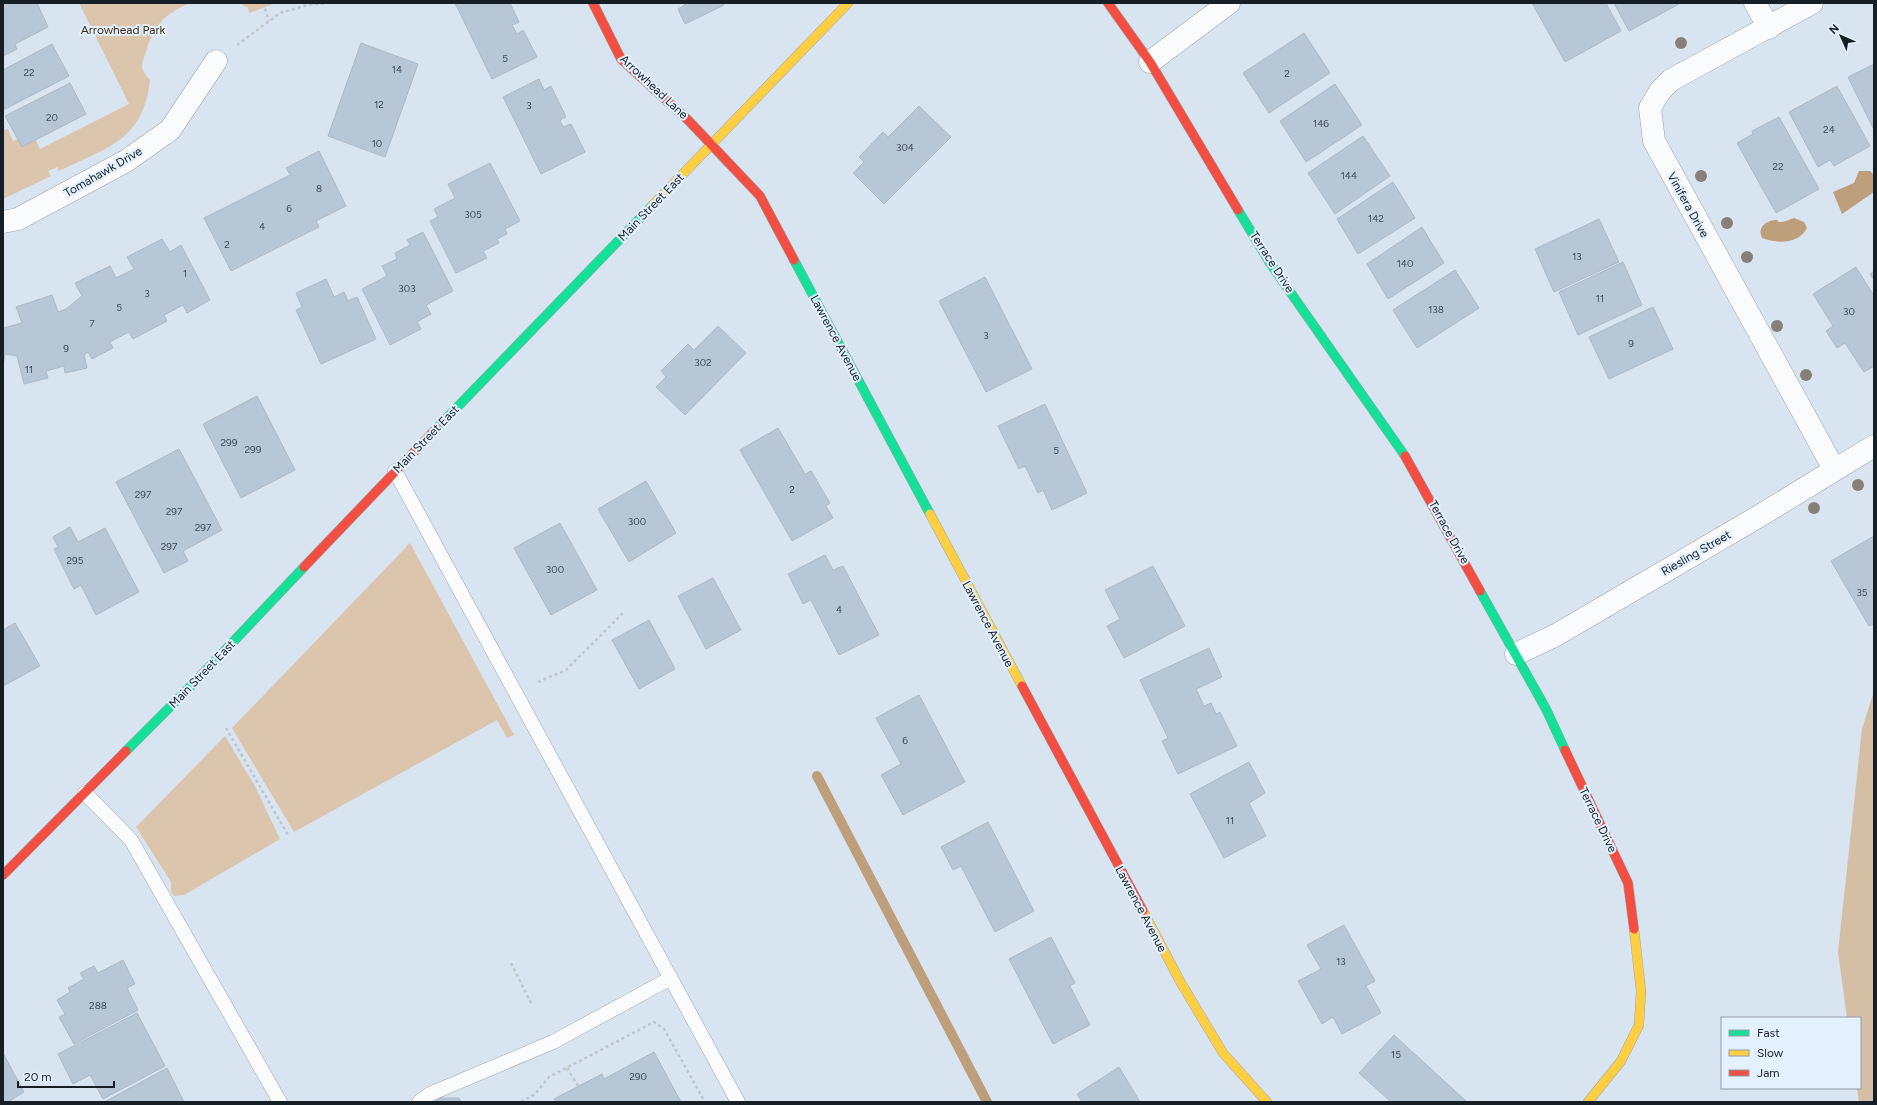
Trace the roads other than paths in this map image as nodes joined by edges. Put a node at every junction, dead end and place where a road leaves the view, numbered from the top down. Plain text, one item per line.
1 (593, 3) edge
2 (848, 3) edge
3 (1108, 3) edge
4 (1229, 3) edge
5 (1755, 3) edge
6 (1812, 3) edge
7 (1769, 28) junction
8 (216, 61) road end
9 (1150, 62) junction
10 (712, 145) junction
11 (3, 222) edge
12 (1874, 446) edge
13 (1834, 469) junction
14 (395, 471) junction
15 (1516, 654) junction
16 (85, 793) junction
17 (3, 875) edge
18 (671, 978) junction
19 (280, 1102) edge
20 (419, 1102) edge
21 (738, 1102) edge
22 (1267, 1102) edge
23 (1588, 1102) edge

1 - 10 street, Arrowhead Lane
2 - 10 street, Main Street East
3 - 9 street, Terrace Drive
4 - 9 street
5 - 7 street
6 - 7 street, Vinifera Drive
7 - 13 street, Vinifera Drive
8 - 11 street, Tomahawk Drive
9 - 15 street, Terrace Drive
10 - 14 street, Main Street East
10 - 22 street, Lawrence Avenue
12 - 13 street, Riesling Street
13 - 15 street, Riesling Street
14 - 16 street, Main Street East
14 - 18 lane
15 - 23 street, Terrace Drive
16 - 17 street, Main Street East
16 - 19 lane
18 - 20 lane
18 - 21 lane

